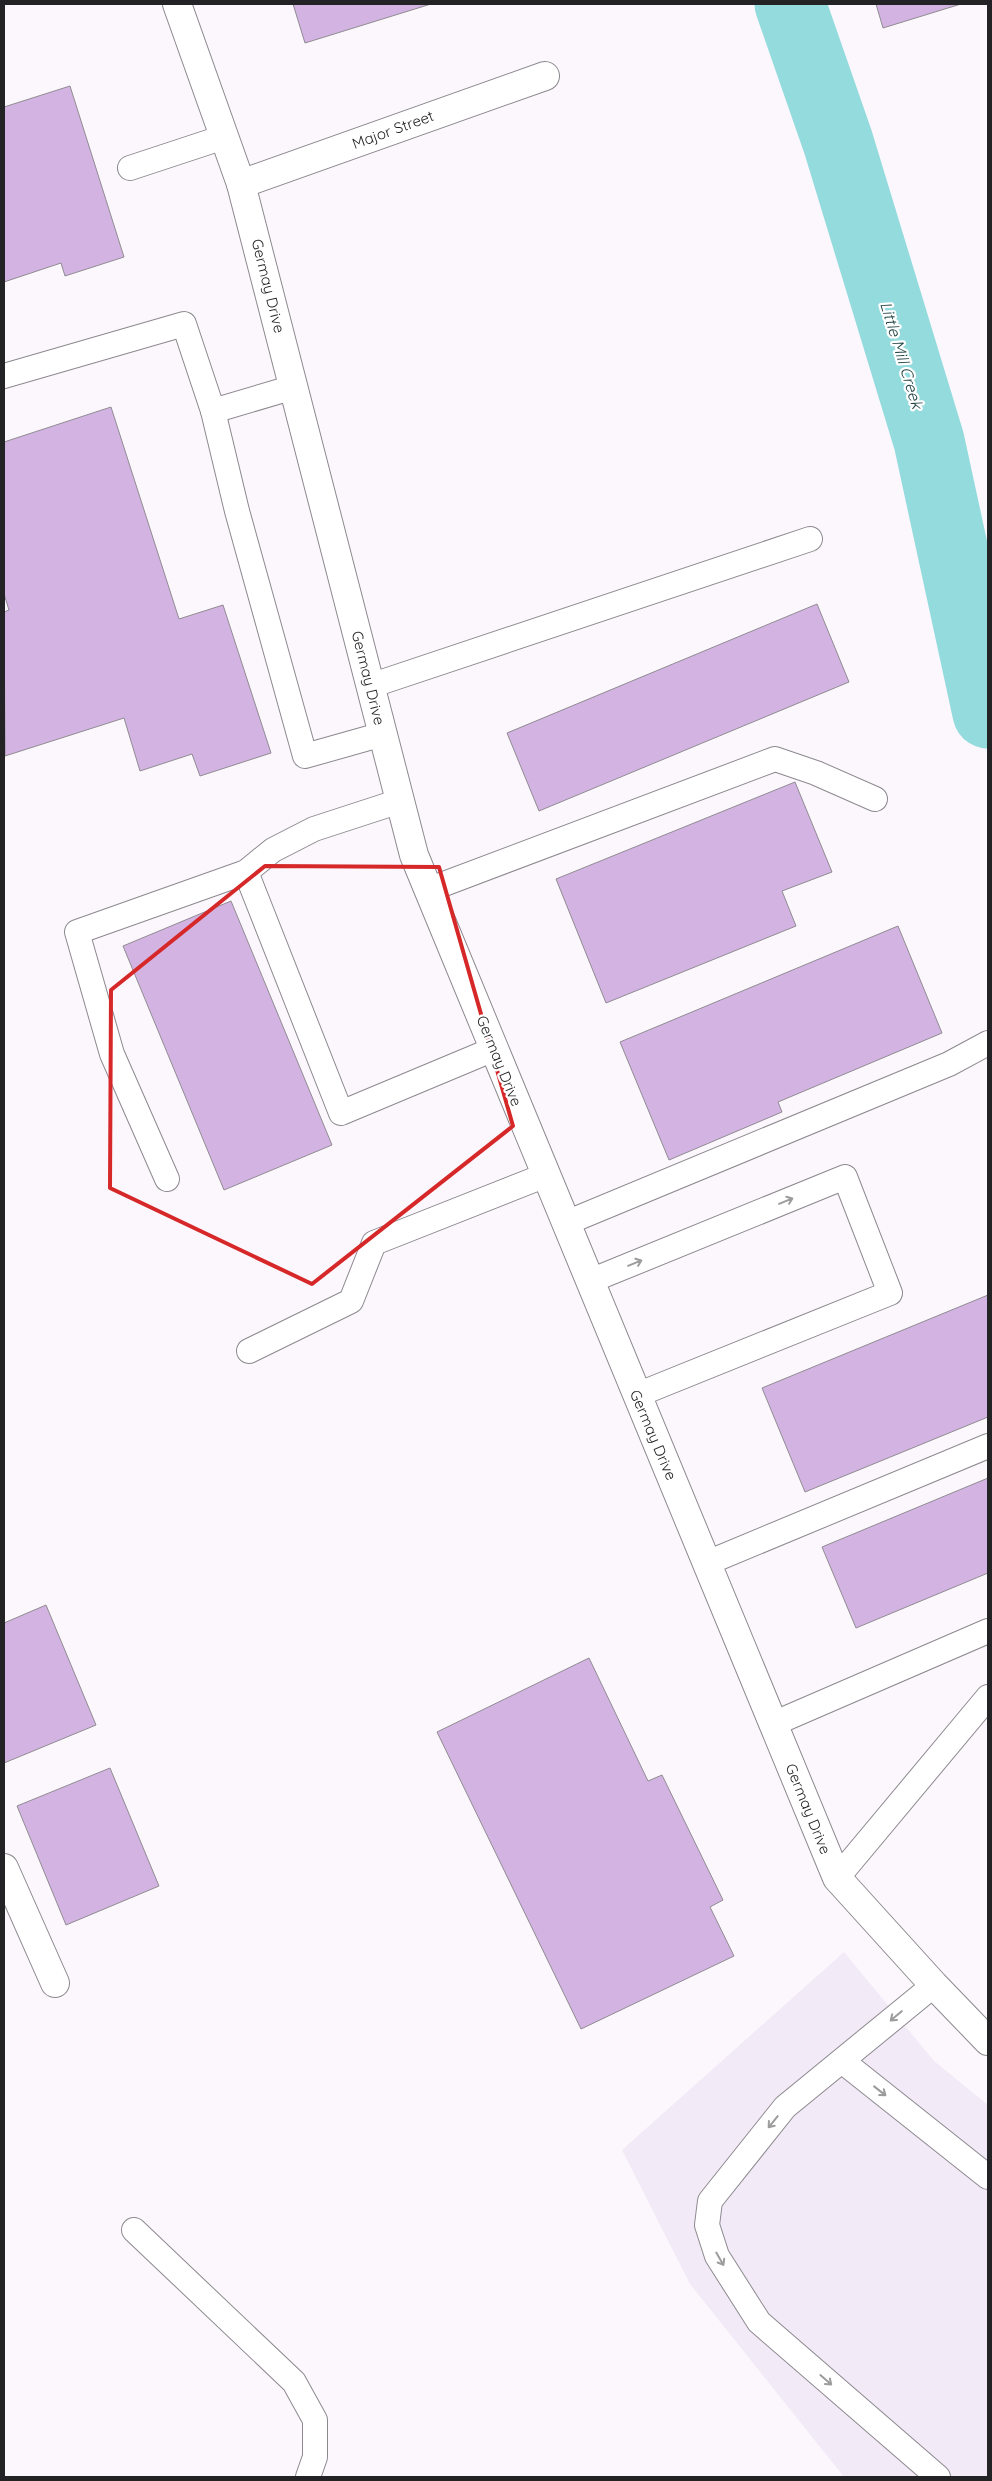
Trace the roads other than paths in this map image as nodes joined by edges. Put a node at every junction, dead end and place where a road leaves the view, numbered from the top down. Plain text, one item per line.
1 (177, 4) edge
2 (545, 76) dead end
3 (224, 137) junction
4 (130, 168) dead end
5 (242, 184) junction
6 (4, 376) edge
7 (294, 387) junction
8 (212, 411) junction
9 (810, 538) dead end
10 (370, 686) junction
11 (383, 734) junction
12 (875, 799) dead end
13 (400, 801) junction
14 (246, 872) junction
15 (428, 890) junction
16 (988, 1043) edge
17 (494, 1049) junction
18 (546, 1175) junction
19 (167, 1179) dead end
20 (566, 1223) junction
21 (590, 1281) junction
22 (249, 1351) dead end
23 (637, 1395) junction
24 (988, 1446) edge
25 (706, 1563) junction
26 (988, 1631) edge
27 (988, 1697) edge
28 (773, 1724) junction
29 (4, 1868) edge
30 (837, 1878) junction
31 (55, 1983) dead end
32 (934, 1985) junction
33 (988, 2041) edge
34 (842, 2061) junction
35 (988, 2177) edge
36 (134, 2230) dead end
37 (308, 2477) edge
38 (938, 2477) edge

1 - 3 street, Germay Drive
2 - 5 street, Major Street
3 - 4 lane
3 - 5 street, Germay Drive
5 - 7 street, Germay Drive
6 - 8 lane
7 - 8 lane
7 - 10 street, Germay Drive
8 - 11 lane
9 - 10 lane
10 - 11 street, Germay Drive
11 - 13 street, Germay Drive
12 - 15 lane
13 - 14 lane
13 - 15 street, Germay Drive
14 - 17 lane
14 - 19 lane
15 - 17 street, Germay Drive
16 - 20 lane
17 - 18 street, Germay Drive
18 - 20 street, Germay Drive
18 - 22 lane
20 - 21 street, Germay Drive
21 - 23 street, Germay Drive
21 -> 23 lane
23 - 25 street, Germay Drive
24 - 25 lane
25 - 28 street, Germay Drive
26 - 28 lane
27 - 30 lane
28 - 30 street, Germay Drive
29 - 31 street
30 - 32 street, Germay Drive
32 - 33 street, Germay Drive
32 -> 34 lane
34 -> 35 lane
34 -> 38 lane
36 - 37 lane

